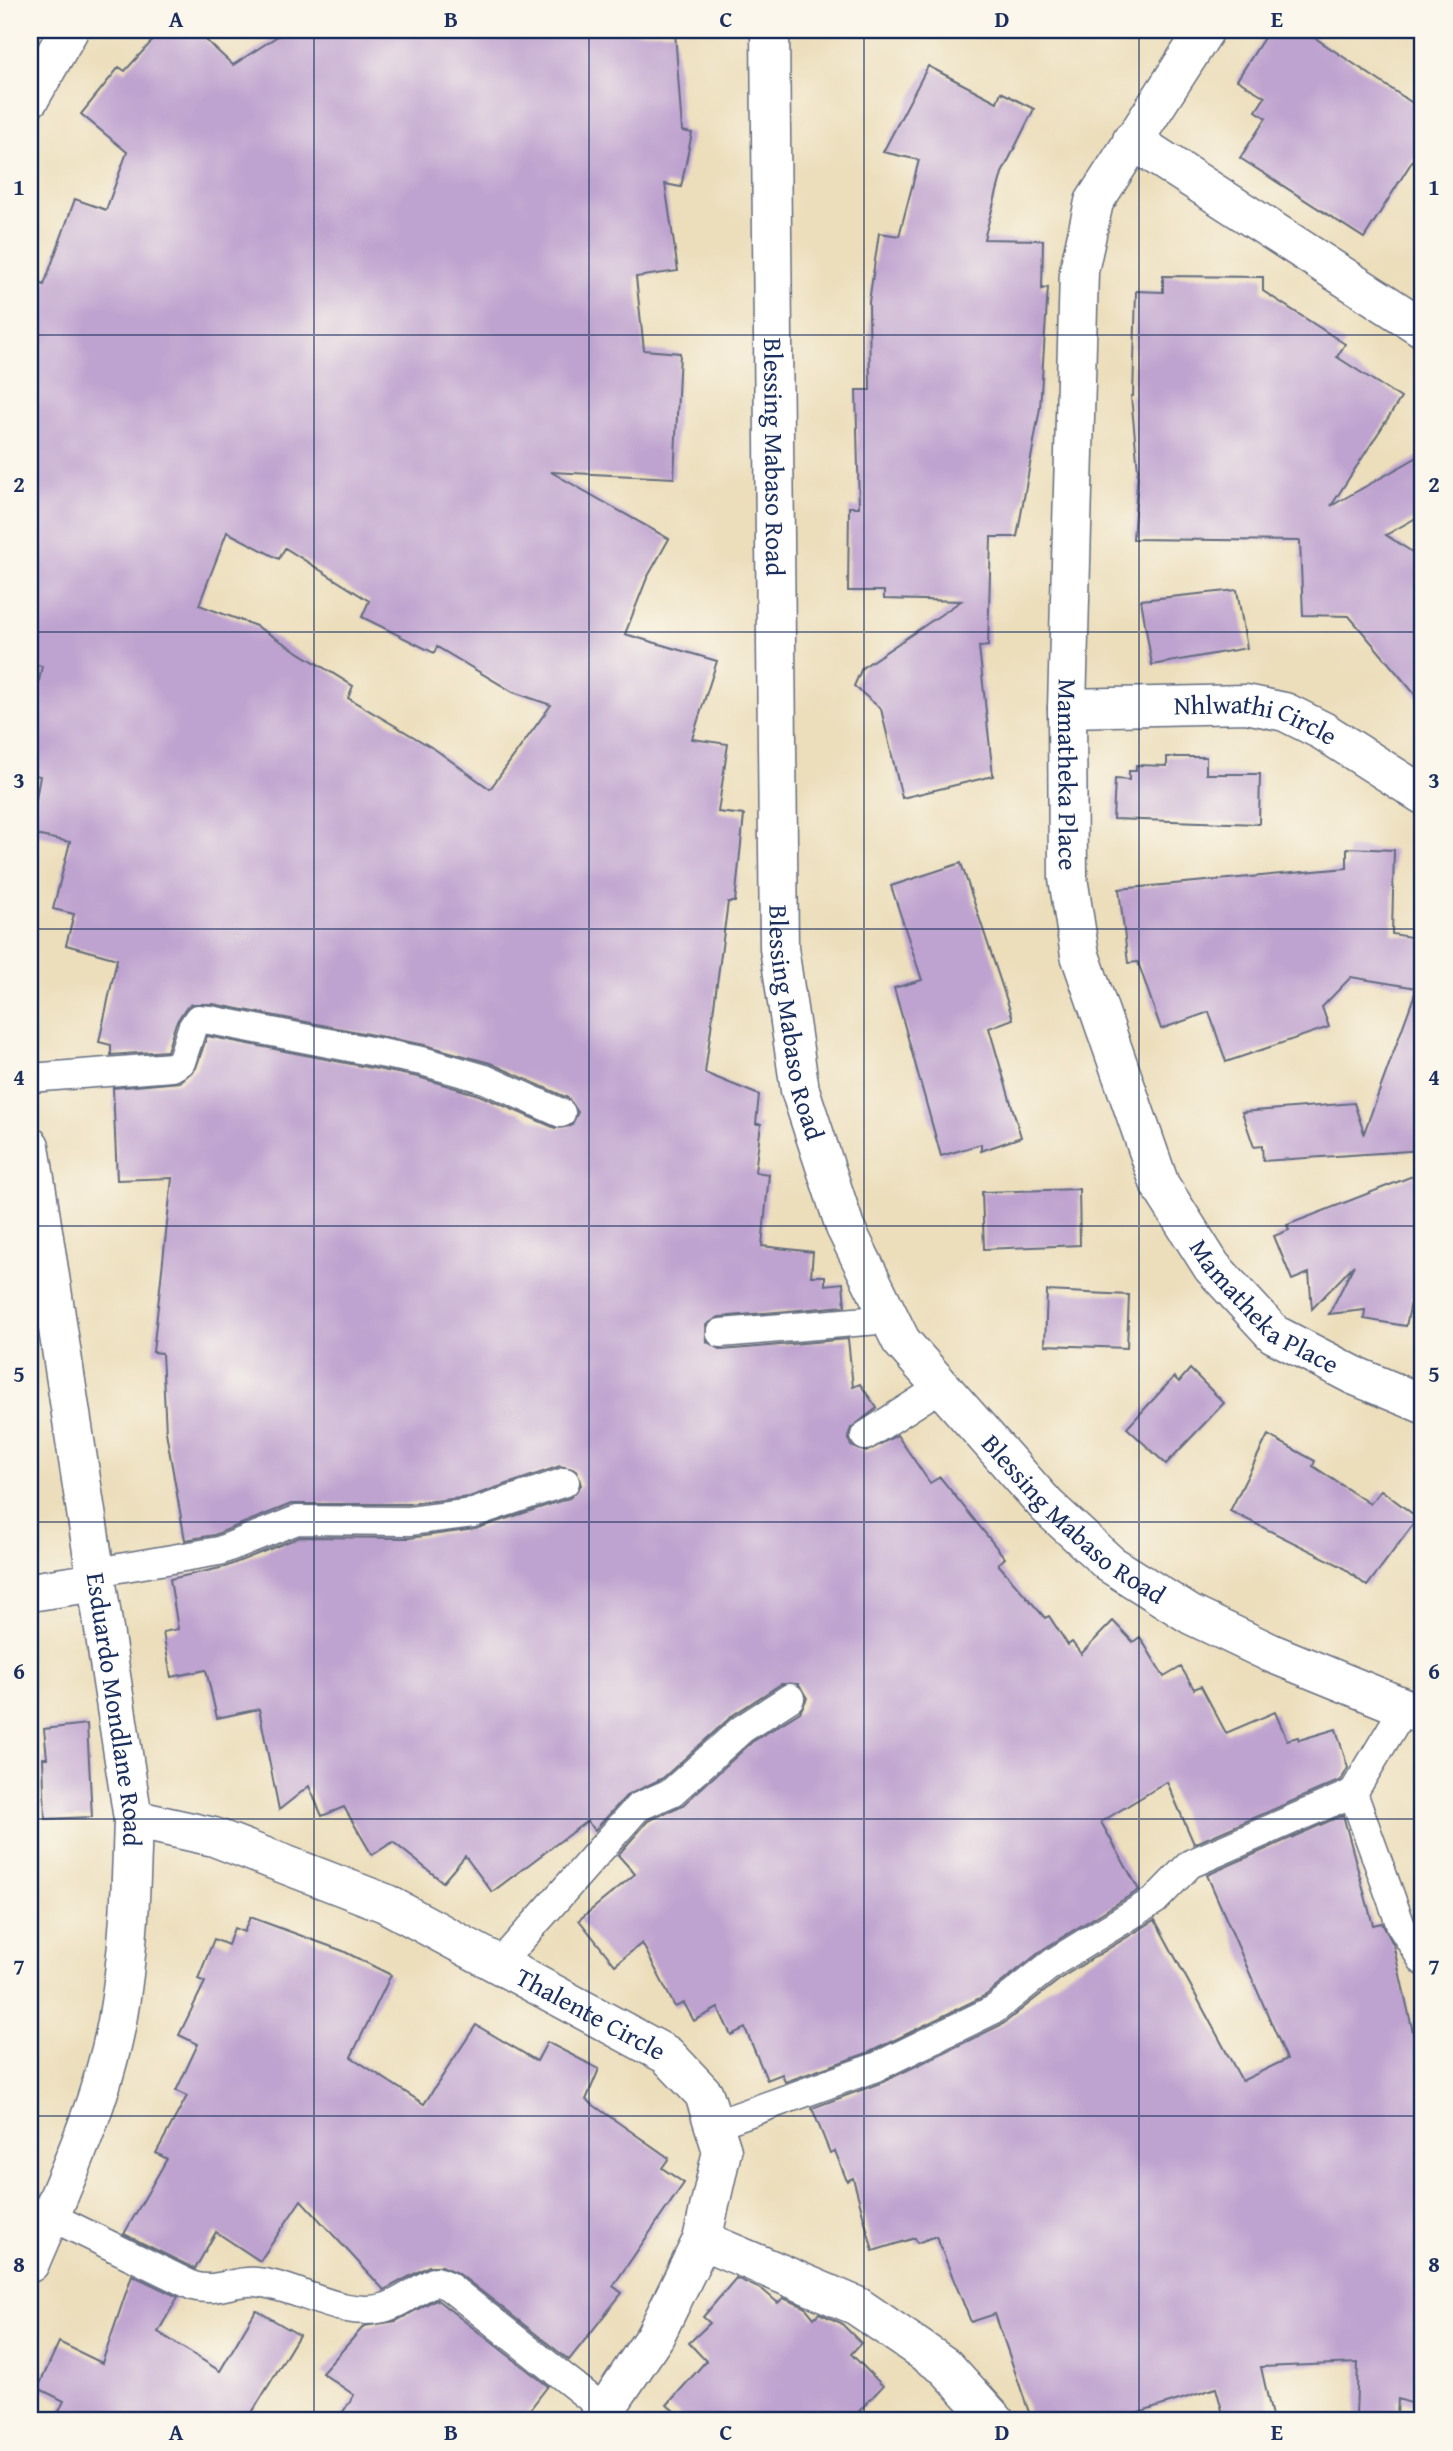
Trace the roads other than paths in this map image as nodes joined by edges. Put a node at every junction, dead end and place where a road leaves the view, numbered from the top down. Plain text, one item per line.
1 (69, 30) edge
2 (770, 30) edge
3 (1205, 30) edge
4 (30, 98) edge
5 (1132, 140) junction
6 (1423, 328) edge
7 (1067, 708) junction
8 (1423, 795) edge
9 (30, 1078) edge
10 (561, 1113) dead end
11 (30, 1146) edge
12 (891, 1319) junction
13 (721, 1333) dead end
14 (941, 1387) junction
15 (1423, 1404) edge
16 (865, 1436) dead end
17 (565, 1482) dead end
18 (97, 1577) junction
19 (30, 1592) edge
20 (790, 1698) dead end
21 (1414, 1712) edge
22 (1353, 1793) junction
23 (133, 1819) junction
24 (1423, 1961) edge
25 (499, 1964) junction
26 (713, 2125) junction
27 (50, 2216) junction
28 (702, 2240) junction
29 (30, 2263) edge
30 (601, 2416) edge
31 (995, 2421) edge

1 - 4 street
2 - 12 street, Blessing Mabaso Road
3 - 5 street, Mamatheka Place
5 - 6 street
5 - 7 street, Mamatheka Place
7 - 8 street, Nhlwathi Circle
7 - 15 street, Mamatheka Place
9 - 10 lane
11 - 18 street, Esduardo Mondlane Road
12 - 13 lane
12 - 14 street, Blessing Mabaso Road
14 - 16 lane
14 - 21 street, Blessing Mabaso Road
17 - 18 lane
18 - 19 street
18 - 23 street, Esduardo Mondlane Road
20 - 25 lane
21 - 22 lane
22 - 24 lane
22 - 26 lane
23 - 25 street, Thalente Circle
23 - 27 street, Esduardo Mondlane Road
25 - 26 street, Thalente Circle
26 - 28 street, Thalente Circle
27 - 29 street, Esduardo Mondlane Road
27 - 30 lane
28 - 30 street, Thalente Circle
28 - 31 street

